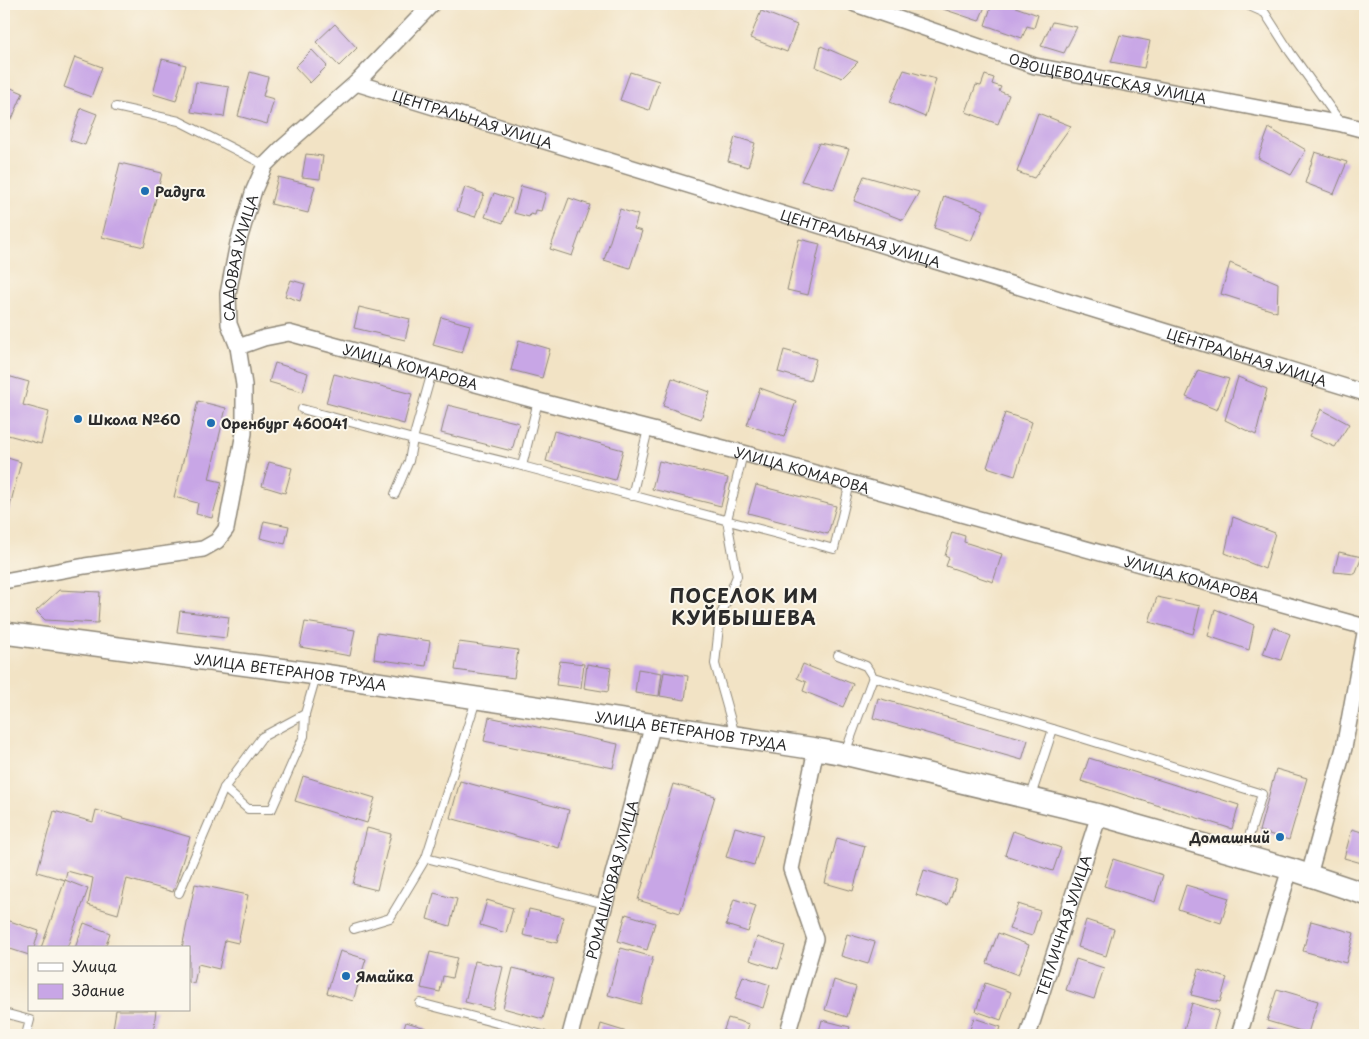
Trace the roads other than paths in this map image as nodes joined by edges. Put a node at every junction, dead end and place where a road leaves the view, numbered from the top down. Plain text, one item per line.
1 (432, 4) edge
2 (855, 4) edge
3 (1245, 4) edge
4 (356, 83) junction
5 (116, 107) dead end
6 (1342, 124) junction
7 (1365, 130) edge
8 (265, 165) junction
9 (238, 347) junction
10 (432, 372) junction
11 (1365, 393) edge
12 (538, 401) junction
13 (302, 409) dead end
14 (648, 429) junction
15 (413, 439) junction
16 (743, 453) junction
17 (522, 466) junction
18 (850, 482) junction
19 (395, 494) dead end
20 (632, 496) junction
21 (727, 520) junction
22 (4, 581) edge
23 (1365, 627) edge
24 (4, 633) edge
25 (1365, 633) edge
26 (838, 655) dead end
27 (317, 674) junction
28 (873, 677) junction
29 (477, 698) junction
30 (305, 714) junction
31 (653, 724) junction
32 (1053, 730) junction
33 (735, 737) junction
34 (816, 749) junction
35 (844, 754) junction
36 (224, 788) junction
37 (1030, 798) junction
38 (1099, 815) junction
39 (1243, 855) junction
40 (426, 858) junction
41 (1299, 872) junction
42 (178, 893) dead end
43 (1365, 894) edge
44 (605, 904) junction
45 (354, 929) dead end
46 (420, 1003) dead end
47 (4, 1013) edge
48 (26, 1035) edge
49 (543, 1035) edge
50 (570, 1035) edge
51 (787, 1035) edge
52 (1028, 1035) edge
53 (1239, 1035) edge

1 - 4 street, САДОВАЯ УЛИЦА
2 - 6 street, ОВОЩЕВОДЧЕСКАЯ УЛИЦА
3 - 6 lane
4 - 8 street, САДОВАЯ УЛИЦА
4 - 11 street, ЦЕНТРАЛЬНАЯ УЛИЦА
5 - 8 lane
6 - 7 street, ОВОЩЕВОДЧЕСКАЯ УЛИЦА
8 - 9 street, САДОВАЯ УЛИЦА
9 - 10 street, УЛИЦА КОМАРОВА
9 - 22 street, САДОВАЯ УЛИЦА
10 - 12 street, УЛИЦА КОМАРОВА
10 - 15 lane
12 - 14 street, УЛИЦА КОМАРОВА
12 - 17 lane
13 - 15 lane
14 - 16 street, УЛИЦА КОМАРОВА
14 - 20 lane
15 - 17 lane
15 - 19 lane
16 - 18 street, УЛИЦА КОМАРОВА
16 - 21 lane
17 - 20 lane
18 - 21 lane
18 - 23 street, УЛИЦА КОМАРОВА
20 - 21 lane
21 - 33 lane
24 - 27 street, УЛИЦА ВЕТЕРАНОВ ТРУДА
25 - 41 street
26 - 28 lane
27 - 29 street, УЛИЦА ВЕТЕРАНОВ ТРУДА
27 - 30 lane
28 - 32 lane
28 - 35 lane
29 - 31 street, УЛИЦА ВЕТЕРАНОВ ТРУДА
29 - 40 lane
30 - 36 lane
30 - 36 lane
31 - 33 street, УЛИЦА ВЕТЕРАНОВ ТРУДА
31 - 44 street, РОМАШКОВАЯ УЛИЦА
32 - 37 lane
32 - 39 lane
33 - 34 street, УЛИЦА ВЕТЕРАНОВ ТРУДА
34 - 35 street, УЛИЦА ВЕТЕРАНОВ ТРУДА
34 - 51 street
35 - 37 street, УЛИЦА ВЕТЕРАНОВ ТРУДА
36 - 42 lane
37 - 38 street, УЛИЦА ВЕТЕРАНОВ ТРУДА
38 - 39 street, УЛИЦА ВЕТЕРАНОВ ТРУДА
38 - 52 street, ТЕПЛИЧНАЯ УЛИЦА
39 - 41 street, УЛИЦА ВЕТЕРАНОВ ТРУДА
40 - 44 lane
40 - 45 lane
41 - 43 street, УЛИЦА ВЕТЕРАНОВ ТРУДА
41 - 53 street
44 - 50 street, РОМАШКОВАЯ УЛИЦА
46 - 49 lane
47 - 48 lane

